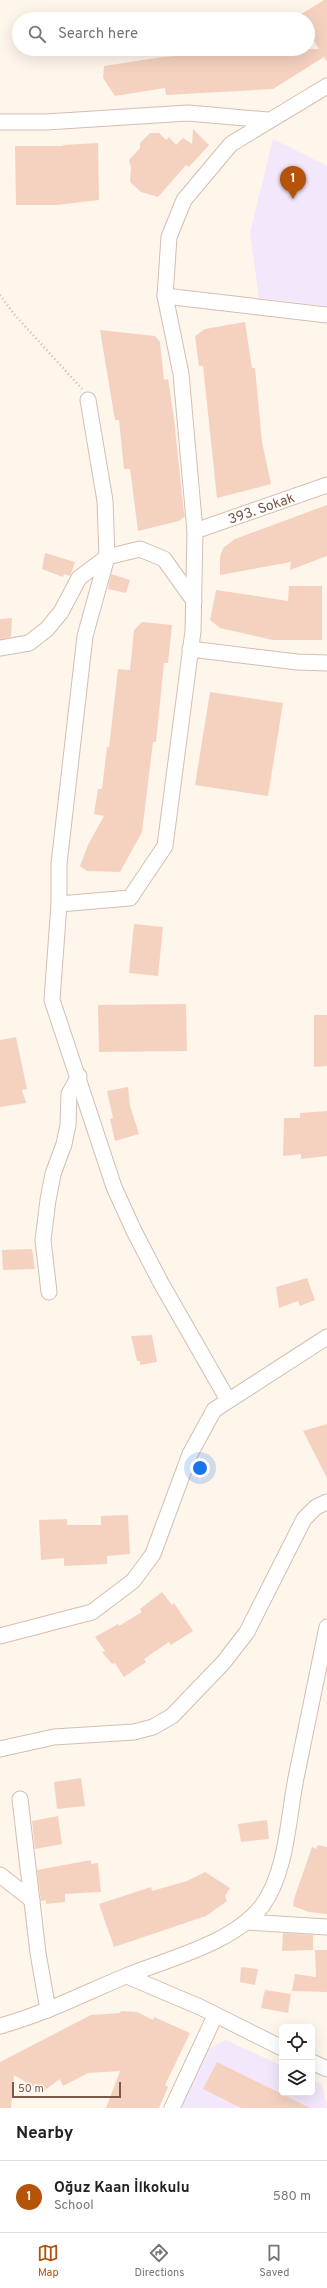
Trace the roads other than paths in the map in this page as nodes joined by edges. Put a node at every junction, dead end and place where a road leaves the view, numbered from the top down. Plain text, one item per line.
1 (327, 86) edge
2 (268, 120) junction
3 (0, 122) edge
4 (165, 296) junction
5 (327, 315) edge
6 (88, 400) road end
7 (327, 485) edge
8 (195, 530) junction
9 (108, 557) junction
10 (194, 601) junction
11 (0, 648) edge
12 (190, 649) junction
13 (327, 663) edge
14 (59, 904) junction
15 (79, 1076) junction
16 (49, 1292) dead end
17 (327, 1337) edge
18 (228, 1400) junction
19 (327, 1502) edge
20 (327, 1627) edge
21 (0, 1636) edge
22 (0, 1749) edge
23 (20, 1799) dead end
24 (0, 1875) edge
25 (32, 1900) junction
26 (247, 1922) junction
27 (327, 1928) edge
28 (127, 1976) junction
29 (48, 2010) junction
30 (215, 2016) junction
31 (0, 2026) edge
32 (279, 2047) edge
33 (315, 2064) edge
34 (327, 2070) edge
35 (172, 2108) edge

1 - 2 street
2 - 3 street
2 - 4 street
4 - 5 street
4 - 8 street
6 - 9 street
7 - 8 street, 393. Sokak
8 - 10 street
9 - 10 street
9 - 11 street
9 - 14 street
10 - 12 street
12 - 13 street
12 - 14 street
14 - 15 street
15 - 16 street
15 - 18 street
17 - 18 street
18 - 21 street
19 - 22 street
20 - 26 street
23 - 25 street
24 - 25 street
25 - 29 street
26 - 27 street
26 - 28 street
28 - 29 street
28 - 30 street
29 - 31 street
30 - 32 street
30 - 35 street
33 - 34 street

